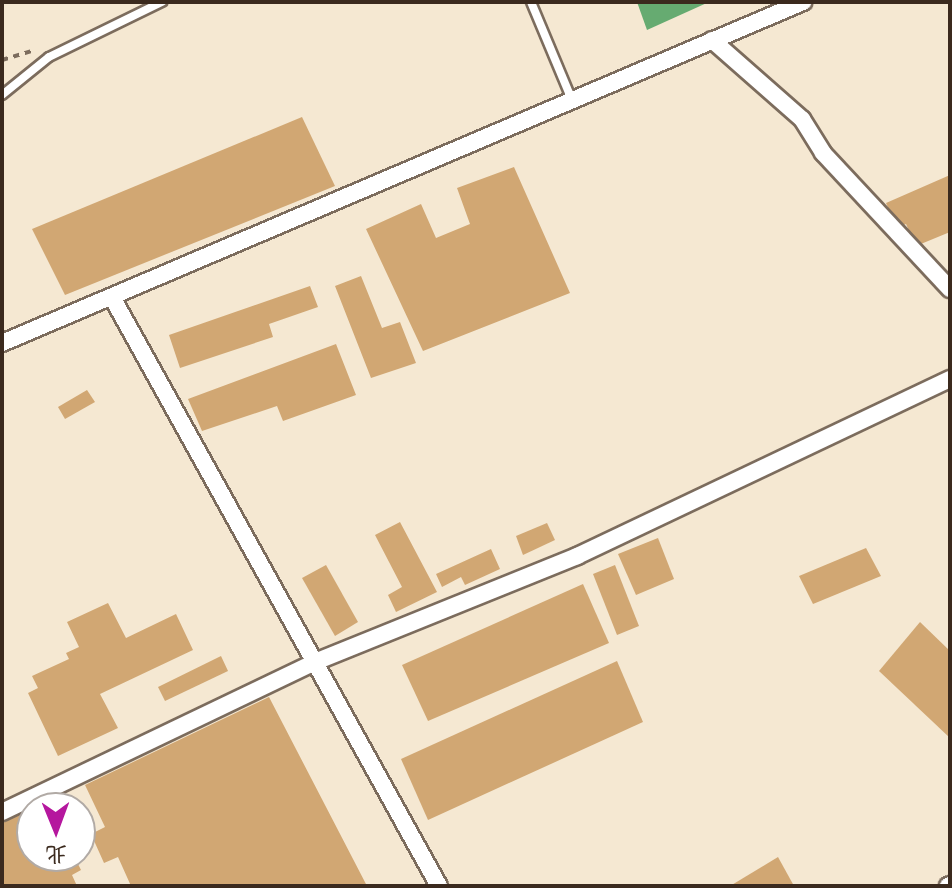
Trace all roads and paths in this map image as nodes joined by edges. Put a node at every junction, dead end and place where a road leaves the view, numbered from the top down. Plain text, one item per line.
1 (162, 2) edge
2 (531, 2) edge
3 (803, 2) edge
4 (712, 40) junction
5 (49, 57) junction
6 (2, 60) edge
7 (2, 95) edge
8 (572, 100) junction
9 (950, 289) edge
10 (113, 299) junction
11 (2, 343) edge
12 (950, 379) edge
13 (315, 662) junction
14 (2, 812) edge
15 (439, 886) edge

1 - 5 lane
2 - 8 lane
3 - 4 street
4 - 8 street
4 - 9 street
5 - 6 path
5 - 7 lane
8 - 10 street
10 - 11 street
10 - 13 street
12 - 13 street
13 - 14 street
13 - 15 street

